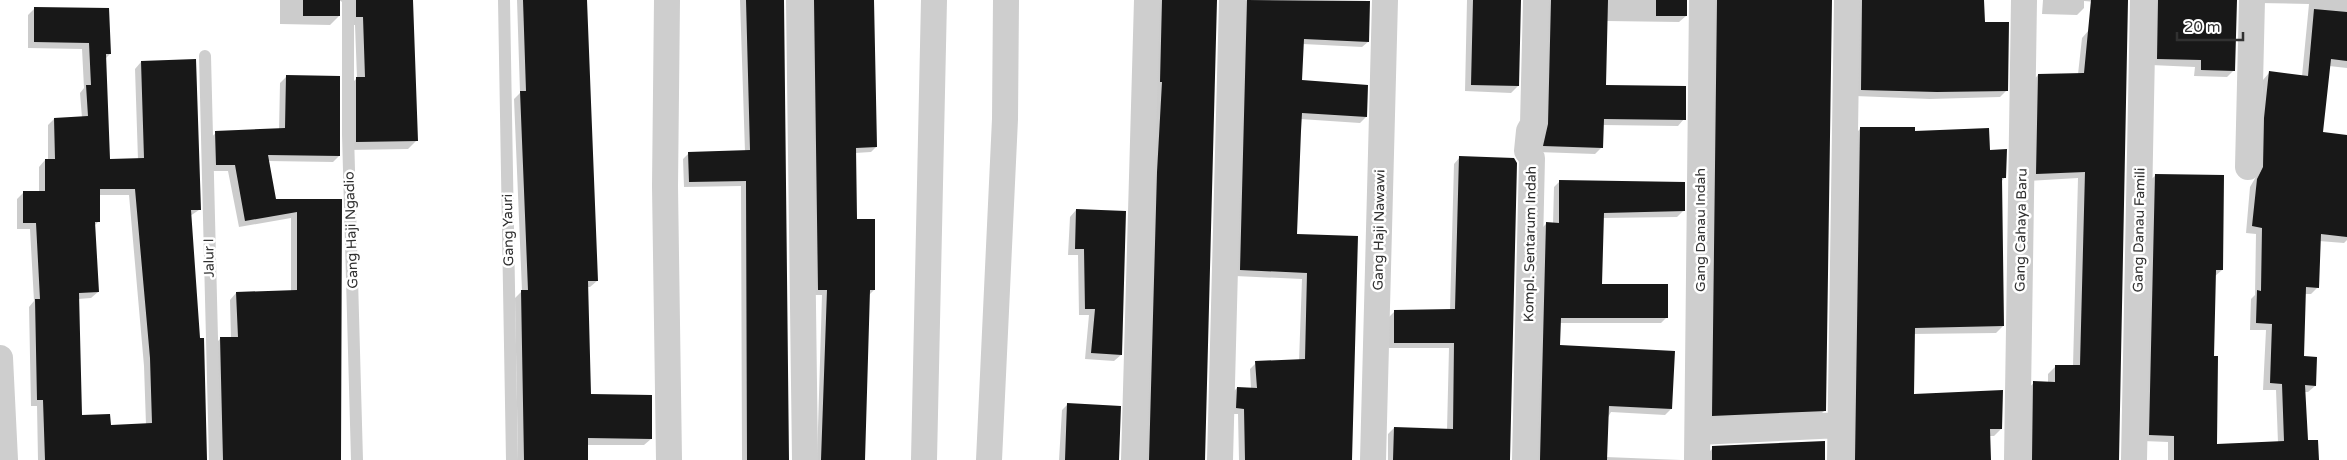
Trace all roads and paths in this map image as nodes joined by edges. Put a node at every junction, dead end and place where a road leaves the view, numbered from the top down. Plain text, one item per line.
1 (348, 0) edge
2 (504, 0) edge
3 (666, 0) edge
4 (799, 0) edge
5 (934, 0) edge
6 (1006, 0) edge
7 (1146, 0) edge
8 (1232, 0) edge
9 (1385, 0) edge
10 (1536, 0) edge
11 (1702, 0) edge
12 (1847, 0) edge
13 (2024, 0) edge
14 (2143, 0) edge
15 (2252, 0) edge
16 (205, 56) dead end
17 (2248, 167) dead end
18 (0, 358) edge
19 (1840, 425) junction
20 (1699, 432) junction
21 (5, 460) edge
22 (215, 460) edge
23 (357, 460) edge
24 (512, 460) edge
25 (669, 460) edge
26 (805, 460) edge
27 (924, 460) edge
28 (989, 460) edge
29 (1134, 460) edge
30 (1220, 460) edge
31 (1373, 460) edge
32 (1525, 460) edge
33 (1697, 460) edge
34 (1840, 460) edge
35 (2017, 460) edge
36 (2134, 460) edge

1 - 23 lane, Gang Haji Ngadio
2 - 24 lane, Gang Yauri
3 - 25 street
4 - 26 street
5 - 27 street
6 - 28 street
7 - 29 street
8 - 30 street
9 - 31 street, Gang Haji Nawawi
10 - 32 street, Kompl. Sentarum Indah
11 - 20 street, Gang Danau Indah
12 - 19 street
13 - 35 street, Gang Cahaya Baru
14 - 36 street, Gang Danau Famili
15 - 17 street
16 - 22 lane, Jalur I
18 - 21 street
19 - 20 street
19 - 34 street
20 - 33 street, Gang Danau Indah

